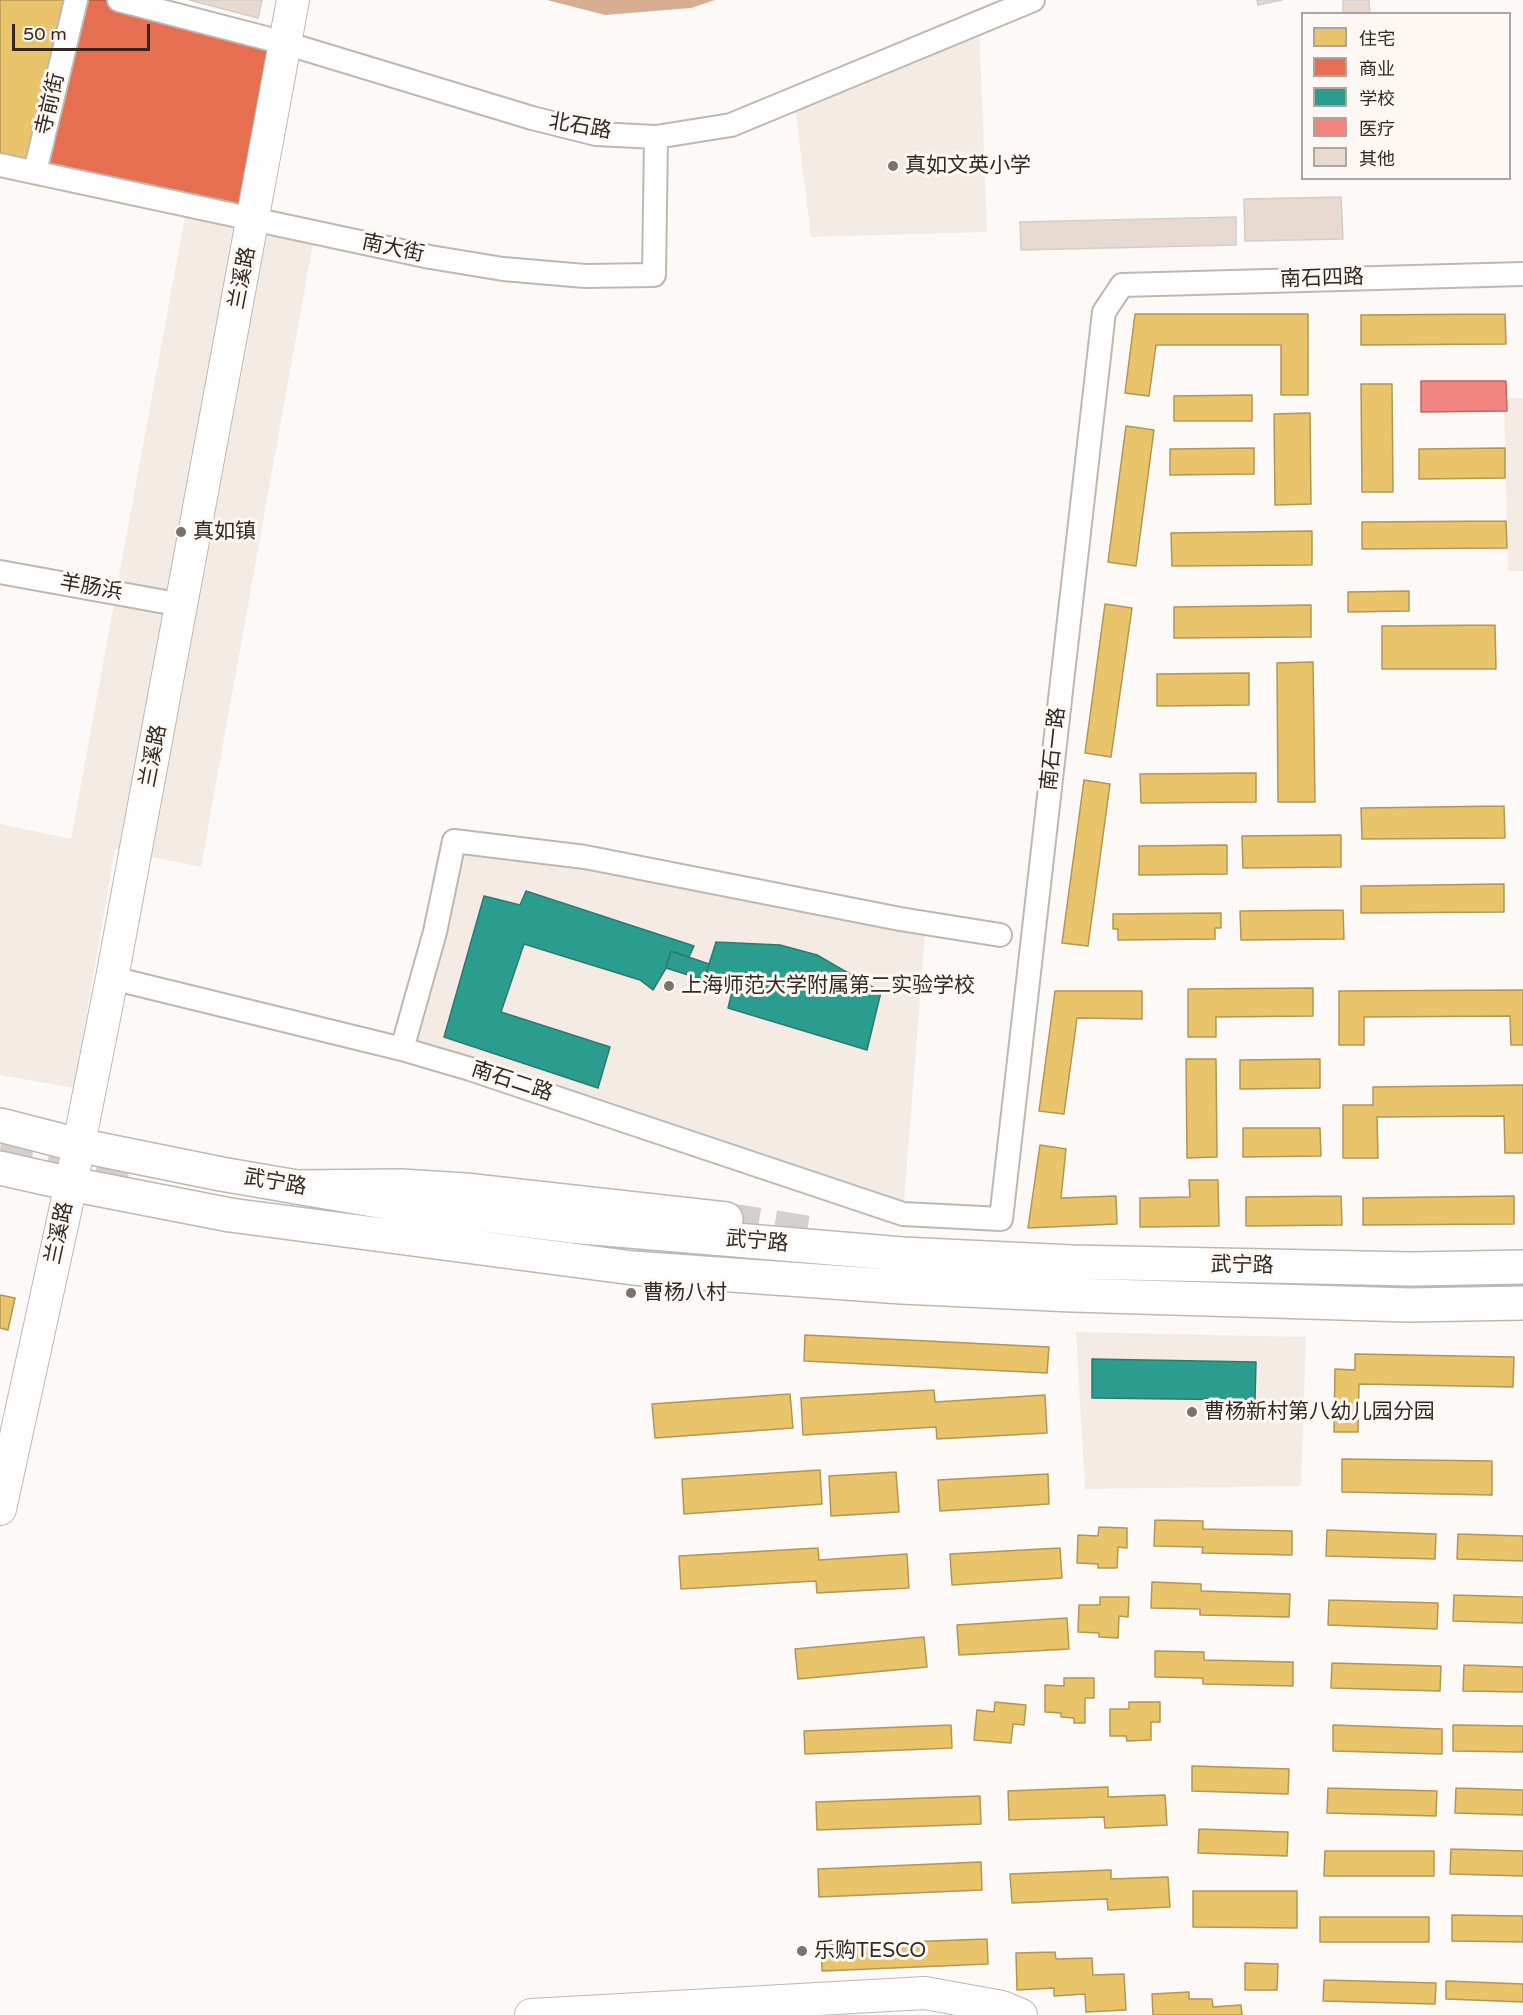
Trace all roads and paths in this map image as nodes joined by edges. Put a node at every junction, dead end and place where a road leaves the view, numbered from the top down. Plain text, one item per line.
1 (76, 0) edge
2 (119, 0) edge
3 (293, 0) edge
4 (1033, 0) edge
5 (285, 43) junction
6 (657, 137) junction
7 (0, 165) edge
8 (35, 172) junction
9 (254, 219) junction
10 (1523, 274) edge
11 (1122, 285) joint
12 (0, 572) edge
13 (182, 605) junction
14 (1000, 935) dead end
15 (112, 978) junction
16 (402, 1049) junction
17 (0, 1125) edge
18 (78, 1145) junction
19 (0, 1168) edge
20 (71, 1184) junction
21 (296, 1187) junction
22 (726, 1219) tunnel mouth
23 (1001, 1219) joint
24 (1523, 1267) edge
25 (1523, 1304) edge
26 (0, 1509) edge
27 (650, 2012) edge
28 (531, 2015) edge
29 (1021, 2015) edge

1 - 8 street, 寺前街
2 - 5 street, 北石路
3 - 5 street, 兰溪路
4 - 6 street, 北石路
5 - 6 street, 北石路
5 - 9 street, 兰溪路
6 - 9 street, 南大街
7 - 8 street, 南大街
8 - 9 street, 南大街
9 - 13 street, 兰溪路
10 - 11 street, 南石四路
11 - 23 street, 南石一路
12 - 13 street, 羊肠浜
13 - 15 street, 兰溪路
14 - 16 street
15 - 16 street, 南石二路
15 - 18 street, 兰溪路
16 - 23 street, 南石二路
17 - 18 main road, 武宁路
18 - 20 street, 兰溪路
18 - 21 main road, 武宁路
19 - 20 main road, 武宁路
20 - 25 main road, 武宁路
20 - 26 street, 兰溪路
21 - 22 main road
21 - 24 main road, 武宁路
27 - 28 street
27 - 29 street

